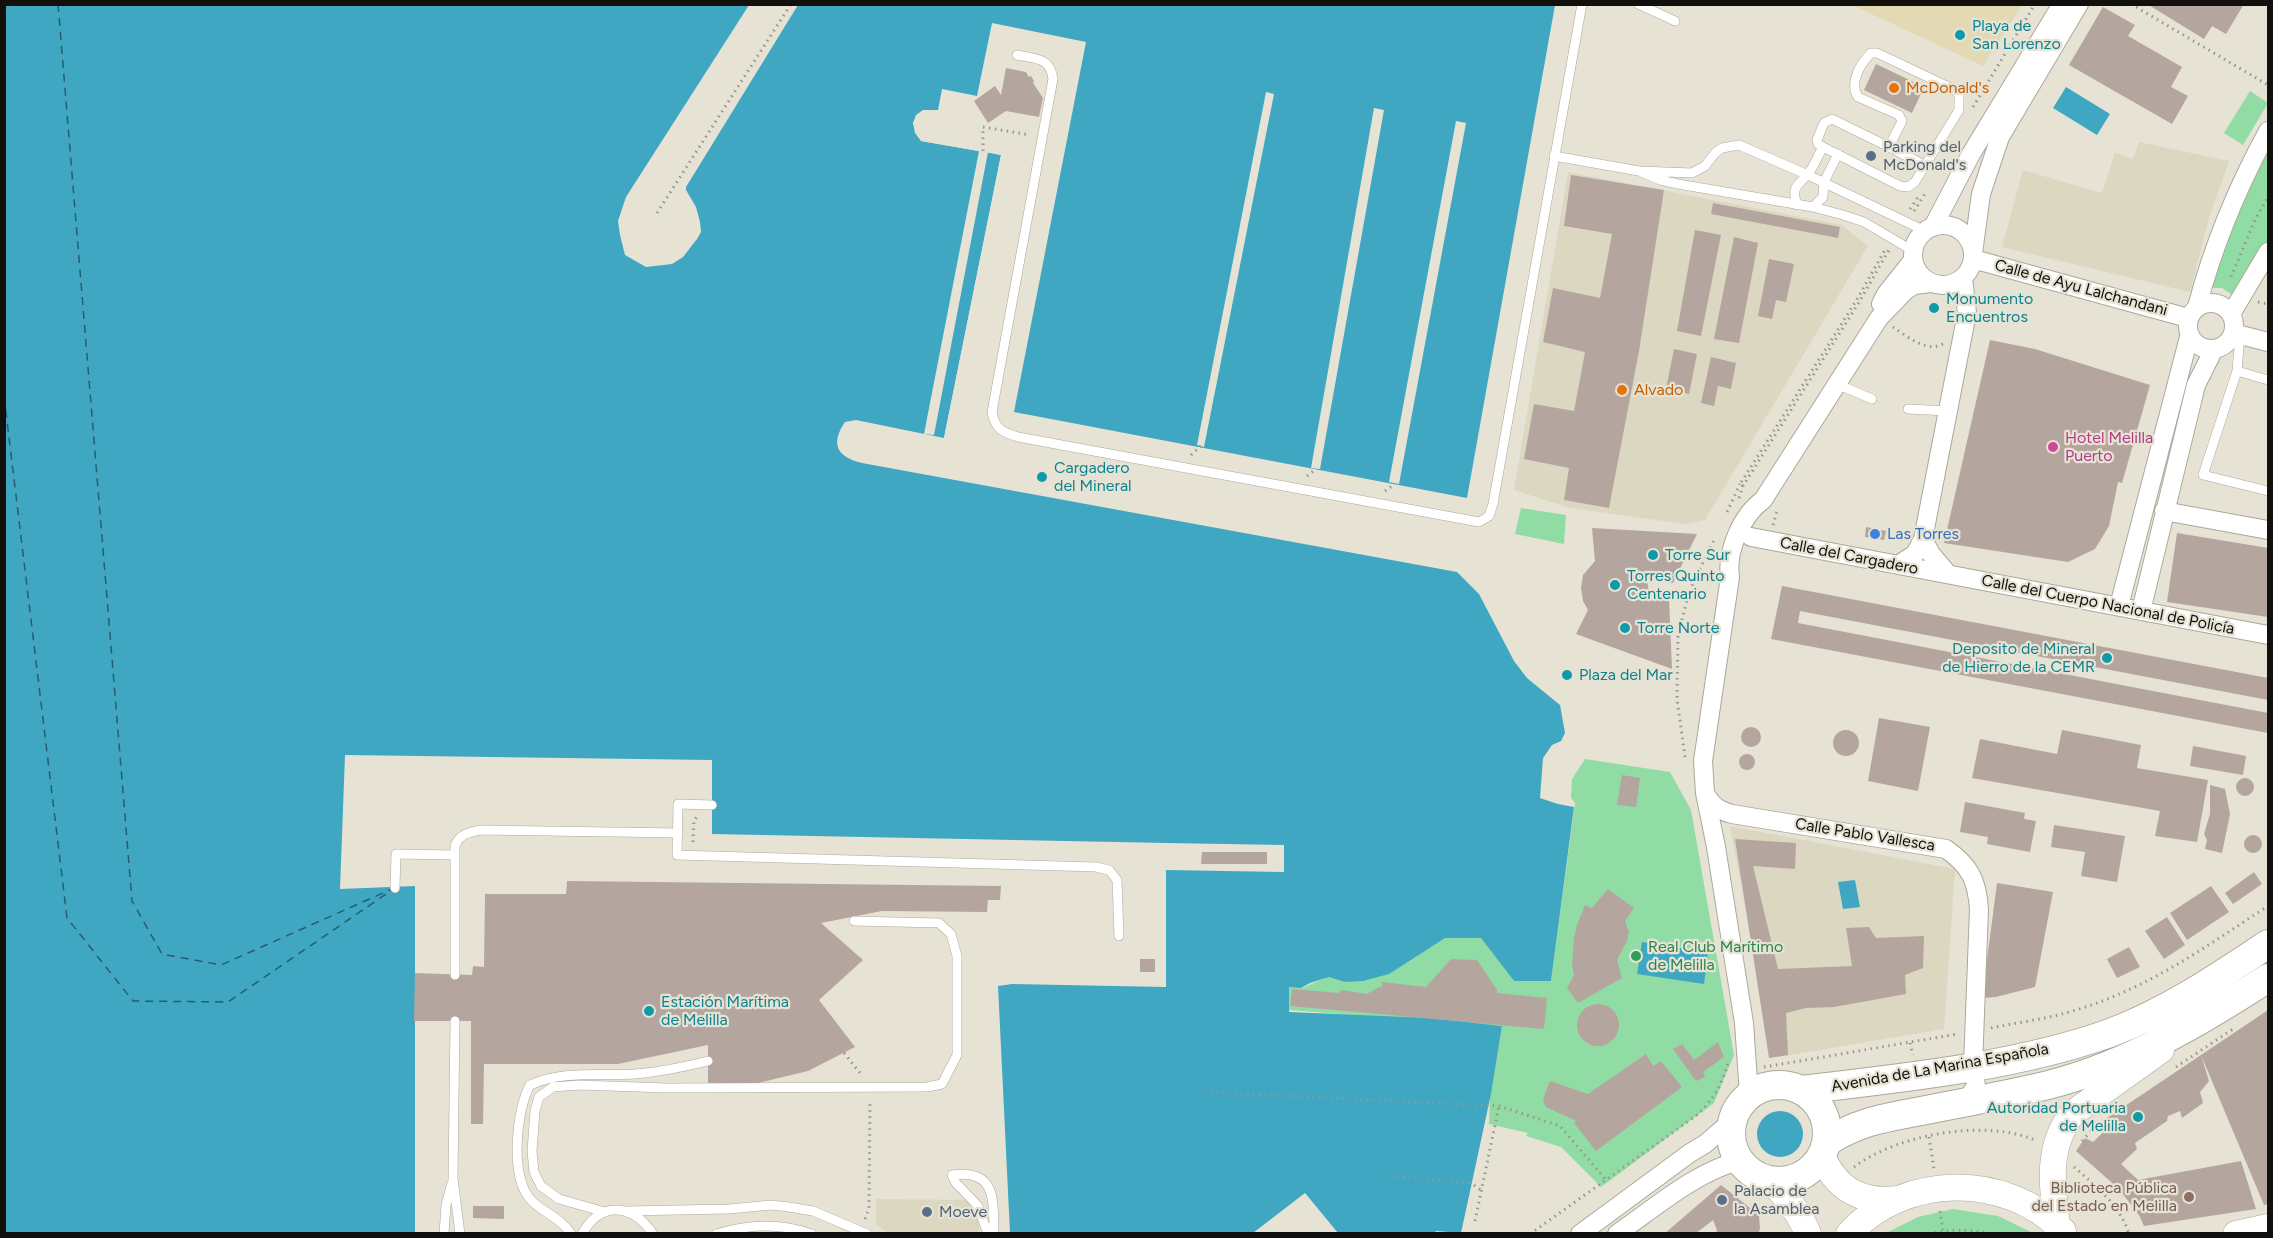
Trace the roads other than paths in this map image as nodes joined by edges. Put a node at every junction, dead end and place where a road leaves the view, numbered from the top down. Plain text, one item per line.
1 (1582, 4) edge
2 (1638, 4) edge
3 (2062, 4) edge
4 (2079, 4) edge
5 (1675, 21) dead end
6 (1017, 55) dead end
7 (2268, 131) edge
8 (1823, 147) junction
9 (1889, 147) junction
10 (1838, 154) junction
11 (1554, 156) junction
12 (1926, 165) junction
13 (1639, 171) junction
14 (1808, 175) junction
15 (1824, 182) junction
16 (1797, 205) junction
17 (1812, 207) junction
18 (1929, 229) junction
19 (2268, 252) edge
20 (1913, 256) junction
21 (1973, 256) junction
22 (1963, 278) junction
23 (1931, 283) junction
24 (2225, 309) junction
25 (2193, 312) junction
26 (1879, 318) junction
27 (2241, 335) junction
28 (2190, 337) junction
29 (2268, 342) edge
30 (2214, 349) junction
31 (2236, 371) junction
32 (2268, 380) edge
33 (1837, 384) junction
34 (1872, 399) dead end
35 (1908, 409) dead end
36 (1948, 411) junction
37 (2268, 490) edge
38 (1763, 500) junction
39 (2164, 511) junction
40 (2268, 530) edge
41 (1760, 539) junction
42 (1923, 539) junction
43 (1898, 565) junction
44 (1948, 574) junction
45 (1730, 576) junction
46 (2119, 606) junction
47 (2141, 610) junction
48 (2268, 635) edge
49 (1705, 793) junction
50 (712, 805) road end
51 (678, 832) junction
52 (454, 855) junction
53 (395, 888) dead end
54 (854, 921) dead end
55 (1119, 936) dead end
56 (2268, 944) edge
57 (455, 975) dead end
58 (2268, 978) edge
59 (2205, 1019) junction
60 (455, 1021) dead end
61 (708, 1061) dead end
62 (1973, 1066) junction
63 (1801, 1090) junction
64 (1749, 1095) junction
65 (1965, 1102) junction
66 (1733, 1120) junction
67 (1824, 1149) junction
68 (1740, 1161) junction
69 (453, 1178) junction
70 (1770, 1180) junction
71 (1898, 1199) junction
72 (626, 1210) junction
73 (604, 1212) junction
74 (2268, 1227) edge
75 (2061, 1229) edge
76 (864, 1232) edge
77 (444, 1233) edge
78 (460, 1233) edge
79 (571, 1233) edge
80 (582, 1233) edge
81 (653, 1233) edge
82 (716, 1233) edge
83 (812, 1233) edge
84 (988, 1233) edge
85 (994, 1233) edge
86 (1580, 1233) edge
87 (1617, 1233) edge
88 (1808, 1233) edge
89 (1849, 1233) edge
90 (2236, 1233) edge

1 - 11 lane
2 - 5 lane
3 - 18 street
4 - 21 street
6 - 11 lane
7 - 25 street
8 - 9 lane
8 - 10 lane
8 - 14 lane
9 - 12 lane
9 - 12 lane
10 - 12 lane
10 - 15 lane
11 - 13 lane
13 - 14 lane
13 - 16 lane
14 - 15 lane
14 - 16 lane
15 - 17 lane
15 - 18 lane
16 - 17 lane
17 - 20 lane
18 - 20 street
18 - 21 street
19 - 24 street
20 - 23 street
20 - 26 street
21 - 22 street
21 - 25 street, Calle de Ayu Lalchandani
22 - 23 street
22 - 36 street
23 - 26 street
24 - 25 street
24 - 27 street
25 - 28 street
26 - 33 street
27 - 29 street
27 - 30 street
27 - 31 lane
28 - 30 street
28 - 46 street
30 - 39 street
31 - 32 lane
31 - 37 lane
33 - 34 lane
33 - 38 street
35 - 36 lane
36 - 42 street
38 - 41 street
38 - 45 street
39 - 40 street
39 - 47 street
41 - 43 street, Calle del Cargadero
41 - 45 street
42 - 43 street
42 - 44 street
43 - 44 street, Calle del Cargadero
44 - 46 street, Calle del Cuerpo Nacional de Policía
45 - 49 street
46 - 47 street, Calle del Cuerpo Nacional de Policía
47 - 48 street, Calle del Cuerpo Nacional de Policía
49 - 62 street, Calle Pablo Vallesca
49 - 64 street
50 - 51 lane
51 - 52 lane
51 - 55 lane
52 - 53 lane
52 - 57 lane
54 - 73 lane
56 - 62 main road, Avenida de La Marina Española
58 - 59 main road
59 - 65 main road
59 - 75 main road
60 - 69 lane
61 - 79 lane
62 - 63 main road, Avenida de La Marina Española
62 - 65 street, Calle Pablo Vallesca
63 - 64 main road
63 - 67 main road
64 - 66 main road
65 - 67 main road
66 - 68 main road
66 - 86 street
67 - 70 main road
67 - 71 main road
68 - 70 main road
68 - 87 street
69 - 77 lane
69 - 78 lane
70 - 88 main road
71 - 75 main road
71 - 89 main road
72 - 73 lane
72 - 76 lane
72 - 81 lane
73 - 80 lane
74 - 90 main road
82 - 83 lane
84 - 85 lane

